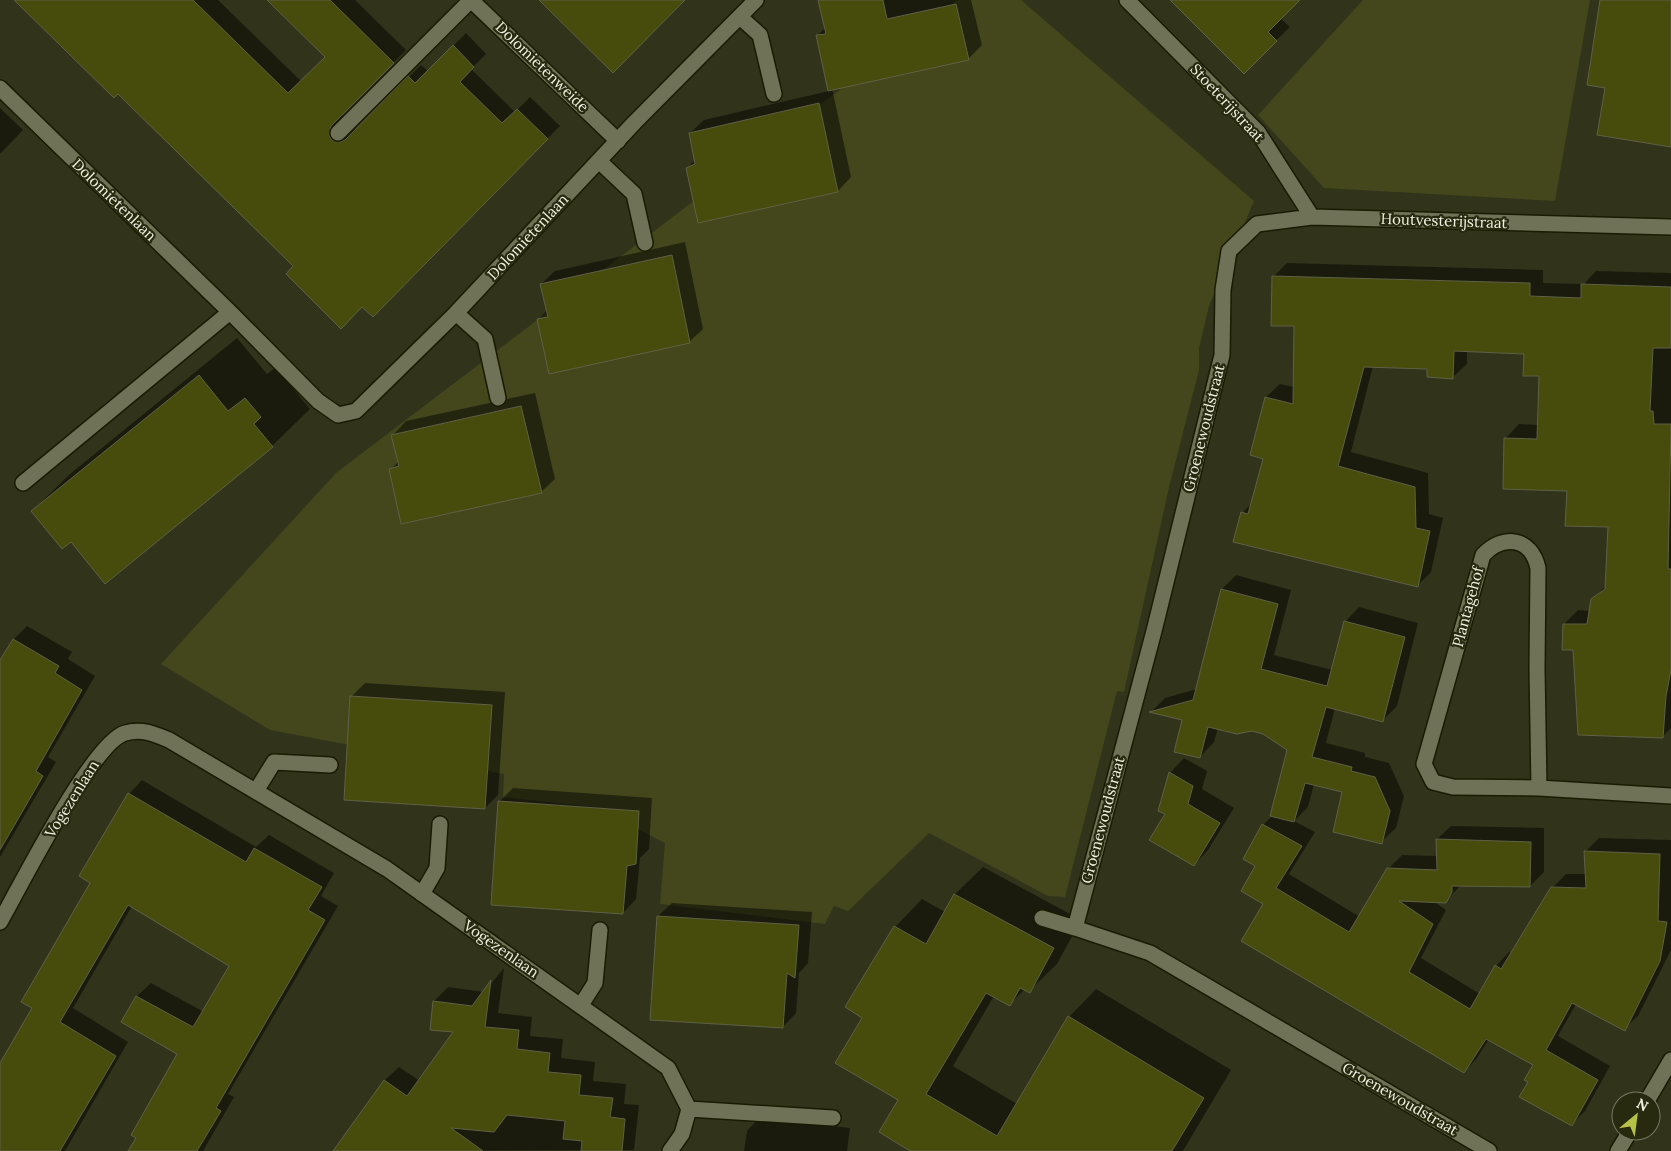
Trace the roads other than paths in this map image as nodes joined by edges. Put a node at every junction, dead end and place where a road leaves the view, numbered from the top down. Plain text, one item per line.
1 (756, 0) edge
2 (1127, 0) edge
3 (740, 16) junction
4 (0, 88) edge
5 (774, 94) dead end
6 (338, 133) dead end
7 (618, 140) junction
8 (599, 161) junction
9 (1312, 217) junction
10 (1671, 227) edge
11 (645, 243) dead end
12 (1229, 251) joint
13 (230, 312) junction
14 (456, 313) junction
15 (498, 398) dead end
16 (23, 483) dead end
17 (330, 765) dead end
18 (1539, 788) junction
19 (256, 792) junction
20 (1671, 796) edge
21 (440, 824) dead end
22 (422, 894) junction
23 (1042, 918) dead end
24 (0, 922) edge
25 (1075, 928) junction
26 (600, 930) dead end
27 (581, 1005) junction
28 (1671, 1060) edge
29 (1653, 1091) edge
30 (689, 1109) junction
31 (833, 1118) dead end
32 (670, 1151) edge
33 (1489, 1151) edge

1 - 3 street, Dolomietenlaan
2 - 9 street, Stoeterijstraat
3 - 5 street
3 - 7 street, Dolomietenlaan
4 - 13 street, Dolomietenlaan
6 - 7 street, Dolomietenweide
7 - 8 street, Dolomietenlaan
8 - 11 street
8 - 14 street, Dolomietenlaan
9 - 10 street, Houtvesterijstraat
9 - 12 street, Houtvesterijstraat
12 - 25 street, Groenewoudstraat
13 - 14 street, Dolomietenlaan
13 - 16 street
14 - 15 street
17 - 19 street
18 - 18 street, Plantagehof
18 - 20 street, Plantagehof
19 - 22 street, Vogezenlaan
19 - 24 street, Vogezenlaan
21 - 22 street
22 - 27 street, Vogezenlaan
23 - 25 street
25 - 33 street, Groenewoudstraat
26 - 27 street
27 - 30 street, Vogezenlaan
28 - 29 street
30 - 31 street
30 - 32 street

